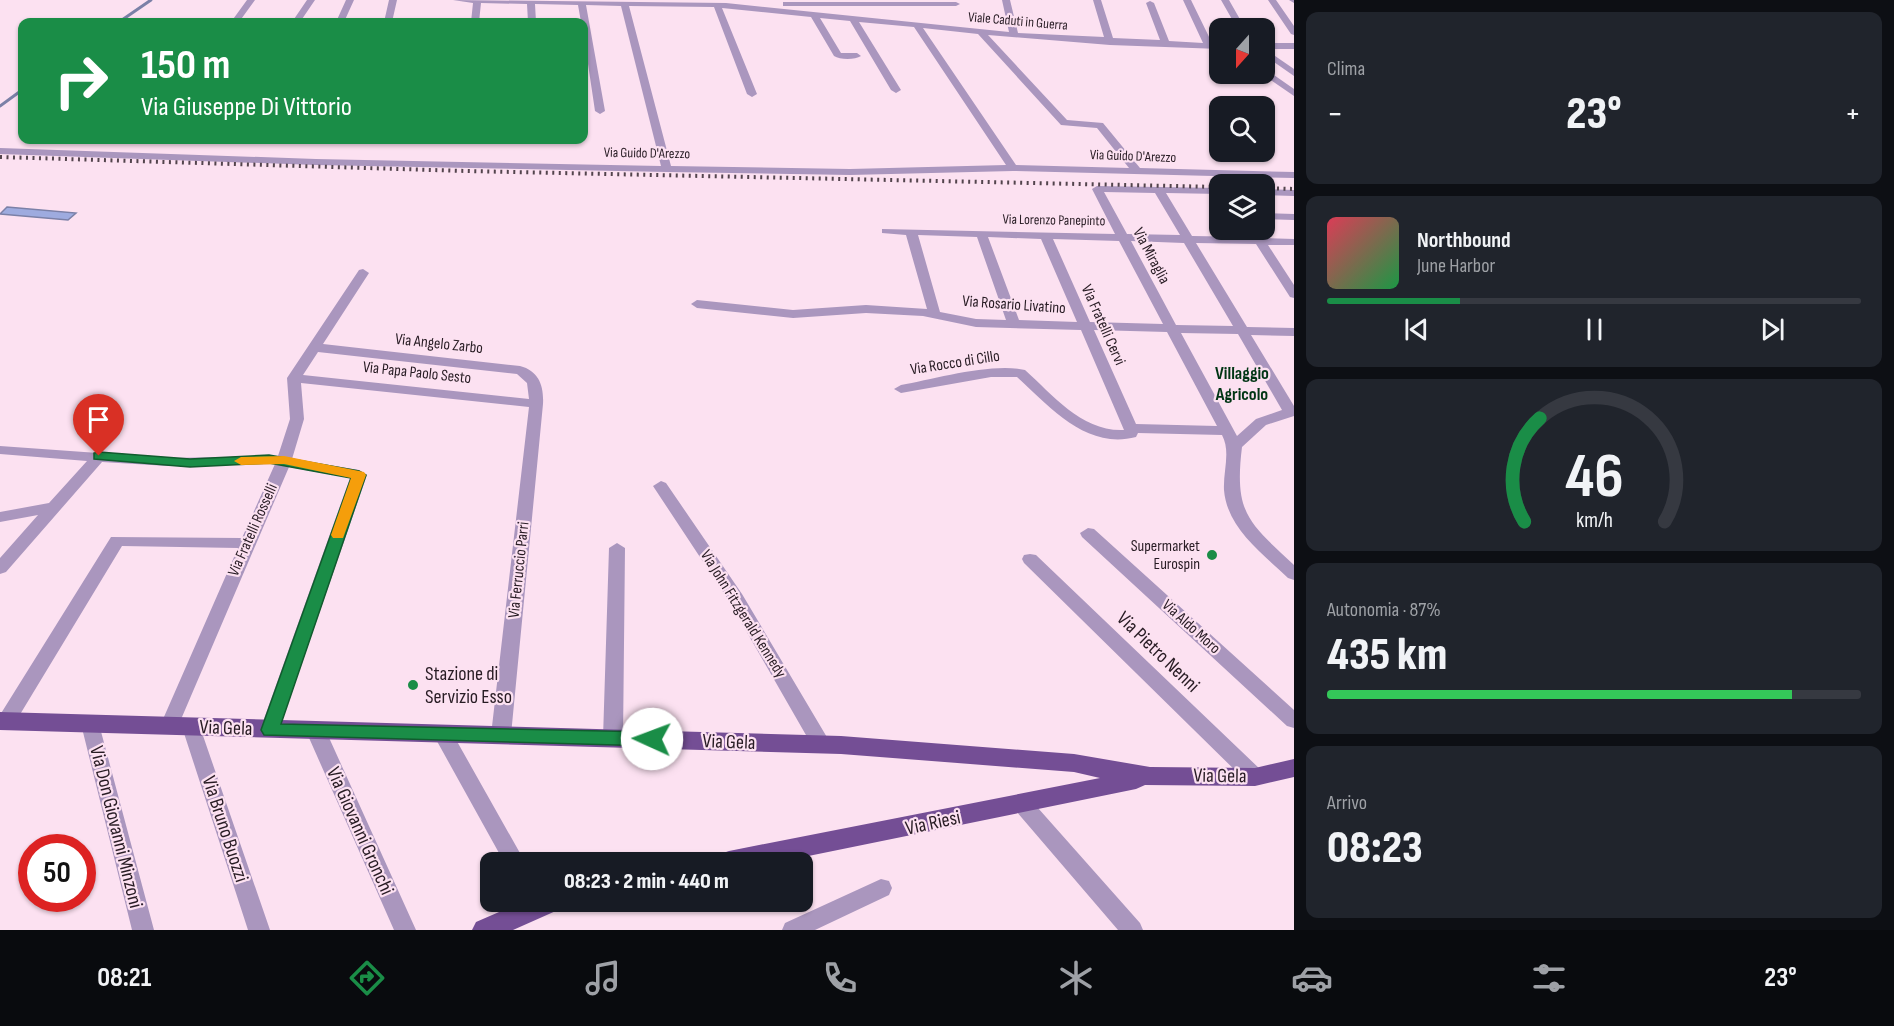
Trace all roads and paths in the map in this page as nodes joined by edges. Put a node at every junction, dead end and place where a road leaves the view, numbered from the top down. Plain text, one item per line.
1 (251, 0) edge
2 (311, 0) edge
3 (350, 0) edge
4 (393, 0) edge
5 (457, 0) edge
6 (477, 0) edge
7 (1006, 0) edge
8 (1097, 0) edge
9 (1187, 0) edge
10 (1225, 0) edge
11 (1272, 0) edge
12 (531, 2) junction
13 (582, 3) junction
14 (1150, 3) dead end
15 (625, 4) junction
16 (717, 5) junction
17 (959, 14) edge
18 (815, 15) junction
19 (238, 18) edge
20 (299, 18) edge
21 (342, 18) edge
22 (389, 18) edge
23 (475, 18) edge
24 (532, 18) edge
25 (584, 18) edge
26 (1235, 18) edge
27 (853, 19) junction
28 (917, 26) junction
29 (981, 32) junction
30 (1294, 32) edge
31 (1014, 35) junction
32 (588, 39) edge
33 (1110, 42) junction
34 (1166, 45) junction
35 (1209, 46) joint
36 (1294, 46) edge
37 (1275, 48) edge
38 (857, 56) dead end
39 (1275, 58) edge
40 (1294, 73) edge
41 (1275, 79) edge
42 (896, 90) dead end
43 (1294, 93) edge
44 (752, 94) dead end
45 (600, 111) dead end
46 (0, 151) edge
47 (1013, 168) junction
48 (667, 169) junction
49 (1137, 172) junction
50 (1294, 175) edge
51 (1158, 190) junction
52 (1209, 191) edge
53 (1275, 192) edge
54 (1294, 193) edge
55 (1275, 216) edge
56 (1294, 217) edge
57 (886, 231) dead end
58 (911, 231) junction
59 (981, 233) junction
60 (1045, 235) junction
61 (1122, 237) junction
62 (1187, 238) junction
63 (1259, 241) junction
64 (1293, 243) edge
65 (363, 273) dead end
66 (1294, 294) edge
67 (698, 304) dead end
68 (935, 315) junction
69 (1014, 324) junction
70 (1085, 326) junction
71 (1170, 328) junction
72 (1243, 331) junction
73 (1294, 332) edge
74 (313, 348) junction
75 (294, 378) junction
76 (901, 389) dead end
77 (536, 404) junction
78 (1292, 411) edge
79 (1131, 428) junction
80 (1225, 431) junction
81 (1235, 446) junction
82 (0, 450) edge
83 (99, 456) junction
84 (284, 460) junction
85 (661, 486) dead end
86 (55, 507) junction
87 (0, 517) edge
88 (1088, 533) dead end
89 (246, 543) junction
90 (617, 548) dead end
91 (1030, 559) dead end
92 (0, 568) edge
93 (1294, 574) edge
94 (3, 721) edge
95 (1294, 721) edge
96 (90, 724) junction
97 (180, 727) junction
98 (270, 730) junction
99 (316, 731) junction
100 (443, 734) junction
101 (501, 735) junction
102 (614, 738) junction
103 (821, 744) junction
104 (1294, 768) edge
105 (1138, 777) junction
106 (1255, 777) junction
107 (1023, 805) junction
108 (509, 852) edge
109 (781, 852) edge
110 (881, 888) dead end
111 (523, 912) edge
112 (143, 930) edge
113 (259, 930) edge
114 (405, 930) edge
115 (485, 930) edge
116 (793, 930) edge
117 (1132, 930) edge

1 - 19 street
2 - 20 street
3 - 21 street
4 - 22 street
5 - 6 street
6 - 12 street
6 - 23 street
7 - 31 street
8 - 33 street
9 - 35 street
10 - 26 street
11 - 30 street
12 - 13 street
12 - 24 street
13 - 15 street
13 - 25 street
14 - 34 street
15 - 16 street
15 - 48 street
16 - 17 street
16 - 18 street, Viale Caduti in Guerra
16 - 44 street
17 - 28 street, Viale Caduti in Guerra
17 - 29 street, Viale Caduti in Guerra
18 - 27 street, Viale Caduti in Guerra
18 - 38 street
27 - 28 street, Viale Caduti in Guerra
27 - 42 street
28 - 47 street
29 - 31 street, Viale Caduti in Guerra
29 - 49 street
31 - 33 street, Viale Caduti in Guerra
32 - 45 street
33 - 34 street, Viale Caduti in Guerra
34 - 35 street, Viale Caduti in Guerra
36 - 37 street
39 - 40 street
41 - 43 street
46 - 48 street, Via Guido D'Arezzo
47 - 48 street, Via Guido D'Arezzo
47 - 49 street, Via Guido D'Arezzo
49 - 50 street, Via Guido D'Arezzo
51 - 52 street, Via Miraglia
51 - 61 street, Via Miraglia
51 - 62 street
53 - 54 street
55 - 56 street
57 - 58 street, Via Lorenzo Panepinto
58 - 59 street, Via Lorenzo Panepinto
58 - 68 street
59 - 60 street, Via Lorenzo Panepinto
59 - 69 street
60 - 61 street, Via Lorenzo Panepinto
60 - 70 street, Via Fratelli Cervi
61 - 62 street, Via Lorenzo Panepinto
61 - 71 street, Via Miraglia
62 - 63 street, Via Lorenzo Panepinto
62 - 72 street
63 - 64 street, Via Lorenzo Panepinto
63 - 66 street
65 - 74 street
67 - 68 street, Via Rosario Livatino
68 - 69 street, Via Rosario Livatino
69 - 70 street, Via Rosario Livatino
70 - 71 street, Via Rosario Livatino
70 - 79 street, Via Fratelli Cervi
71 - 72 street, Via Rosario Livatino
71 - 80 street, Via Miraglia
72 - 73 street, Via Rosario Livatino
72 - 78 street
74 - 75 street
74 - 77 street, Via Angelo Zarbo
75 - 77 street, Via Papa Paolo Sesto
75 - 84 street, Via Fratelli Rosselli
76 - 79 street, Via Rocco di Cillo
77 - 101 street, Via Ferruccio Parri
78 - 81 street
79 - 80 street
80 - 81 street, Via Miraglia
81 - 93 street
82 - 83 street
83 - 84 street
83 - 86 street
84 - 89 street, Via Fratelli Rosselli
84 - 98 street
85 - 103 street, Via John Fitzgerald Kennedy
86 - 87 street
86 - 92 street
88 - 95 street, Via Aldo Moro
89 - 94 street
89 - 97 street, Via Fratelli Rosselli
90 - 102 street
91 - 106 street, Via Pietro Nenni
94 - 96 main road, Via Gela
96 - 97 main road, Via Gela
96 - 112 street, Via Don Giovanni Minzoni
97 - 98 main road, Via Gela
97 - 113 street, Via Bruno Buozzi
98 - 99 main road, Via Gela
99 - 100 main road, Via Gela
99 - 114 street, Via Giovanni Gronchi
100 - 101 main road, Via Gela
100 - 108 street
101 - 102 main road, Via Gela
102 - 103 main road, Via Gela
103 - 105 main road, Via Gela
104 - 106 main road, Via Gela
105 - 106 main road, Via Gela
105 - 107 main road, Via Riesi
107 - 109 main road, Via Riesi
107 - 117 street
110 - 116 street
111 - 115 main road

